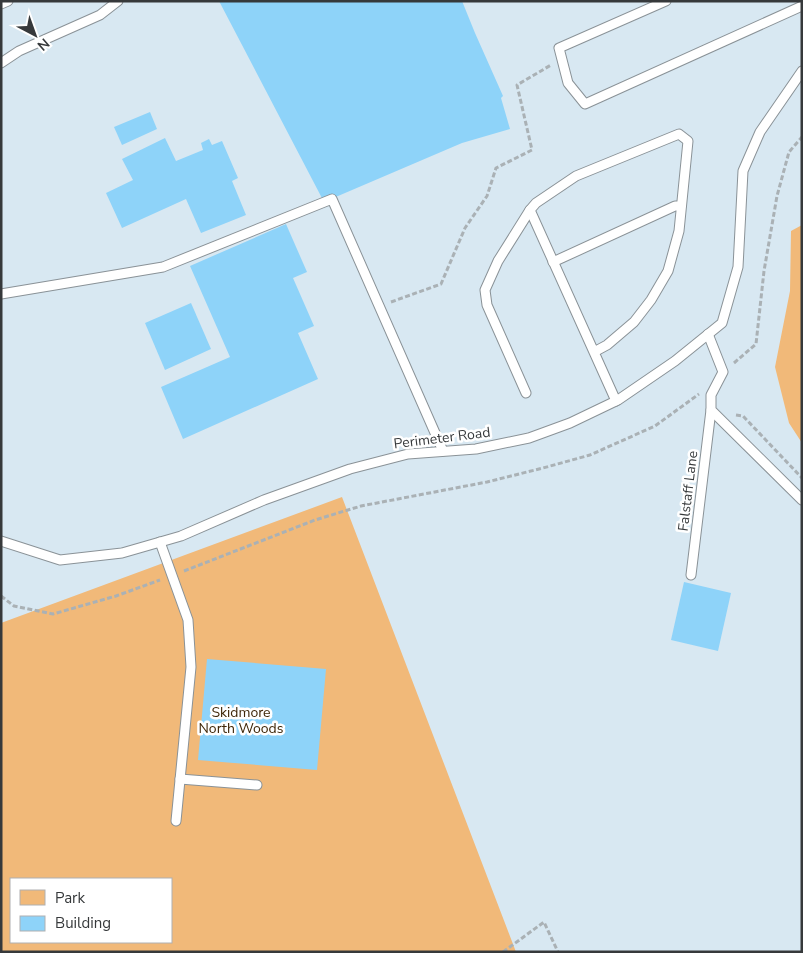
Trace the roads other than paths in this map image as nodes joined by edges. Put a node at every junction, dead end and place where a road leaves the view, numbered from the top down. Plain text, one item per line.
1 (8, 1) edge
2 (118, 1) edge
3 (666, 1) edge
4 (1, 4) edge
5 (802, 6) edge
6 (1, 63) edge
7 (802, 71) edge
8 (681, 206) junction
9 (530, 210) junction
10 (554, 262) junction
11 (1, 294) edge
12 (708, 334) junction
13 (594, 352) junction
14 (526, 393) dead end
15 (616, 401) junction
16 (711, 410) junction
17 (443, 451) junction
18 (802, 500) edge
19 (1, 541) edge
20 (160, 542) junction
21 (691, 575) dead end
22 (180, 779) junction
23 (257, 786) dead end
24 (176, 821) dead end

1 - 4 lane
2 - 6 lane
3 - 5 lane
7 - 12 lane, Perimeter Road
8 - 9 lane
8 - 10 lane
8 - 13 lane
9 - 10 lane
9 - 14 lane
10 - 13 lane
11 - 17 lane
12 - 15 lane, Perimeter Road
12 - 16 lane, Falstaff Lane
13 - 15 lane
15 - 17 lane, Perimeter Road
16 - 18 lane
16 - 21 lane, Falstaff Lane
17 - 20 lane, Perimeter Road
19 - 20 lane, Perimeter Road
20 - 22 lane
22 - 23 lane
22 - 24 lane

